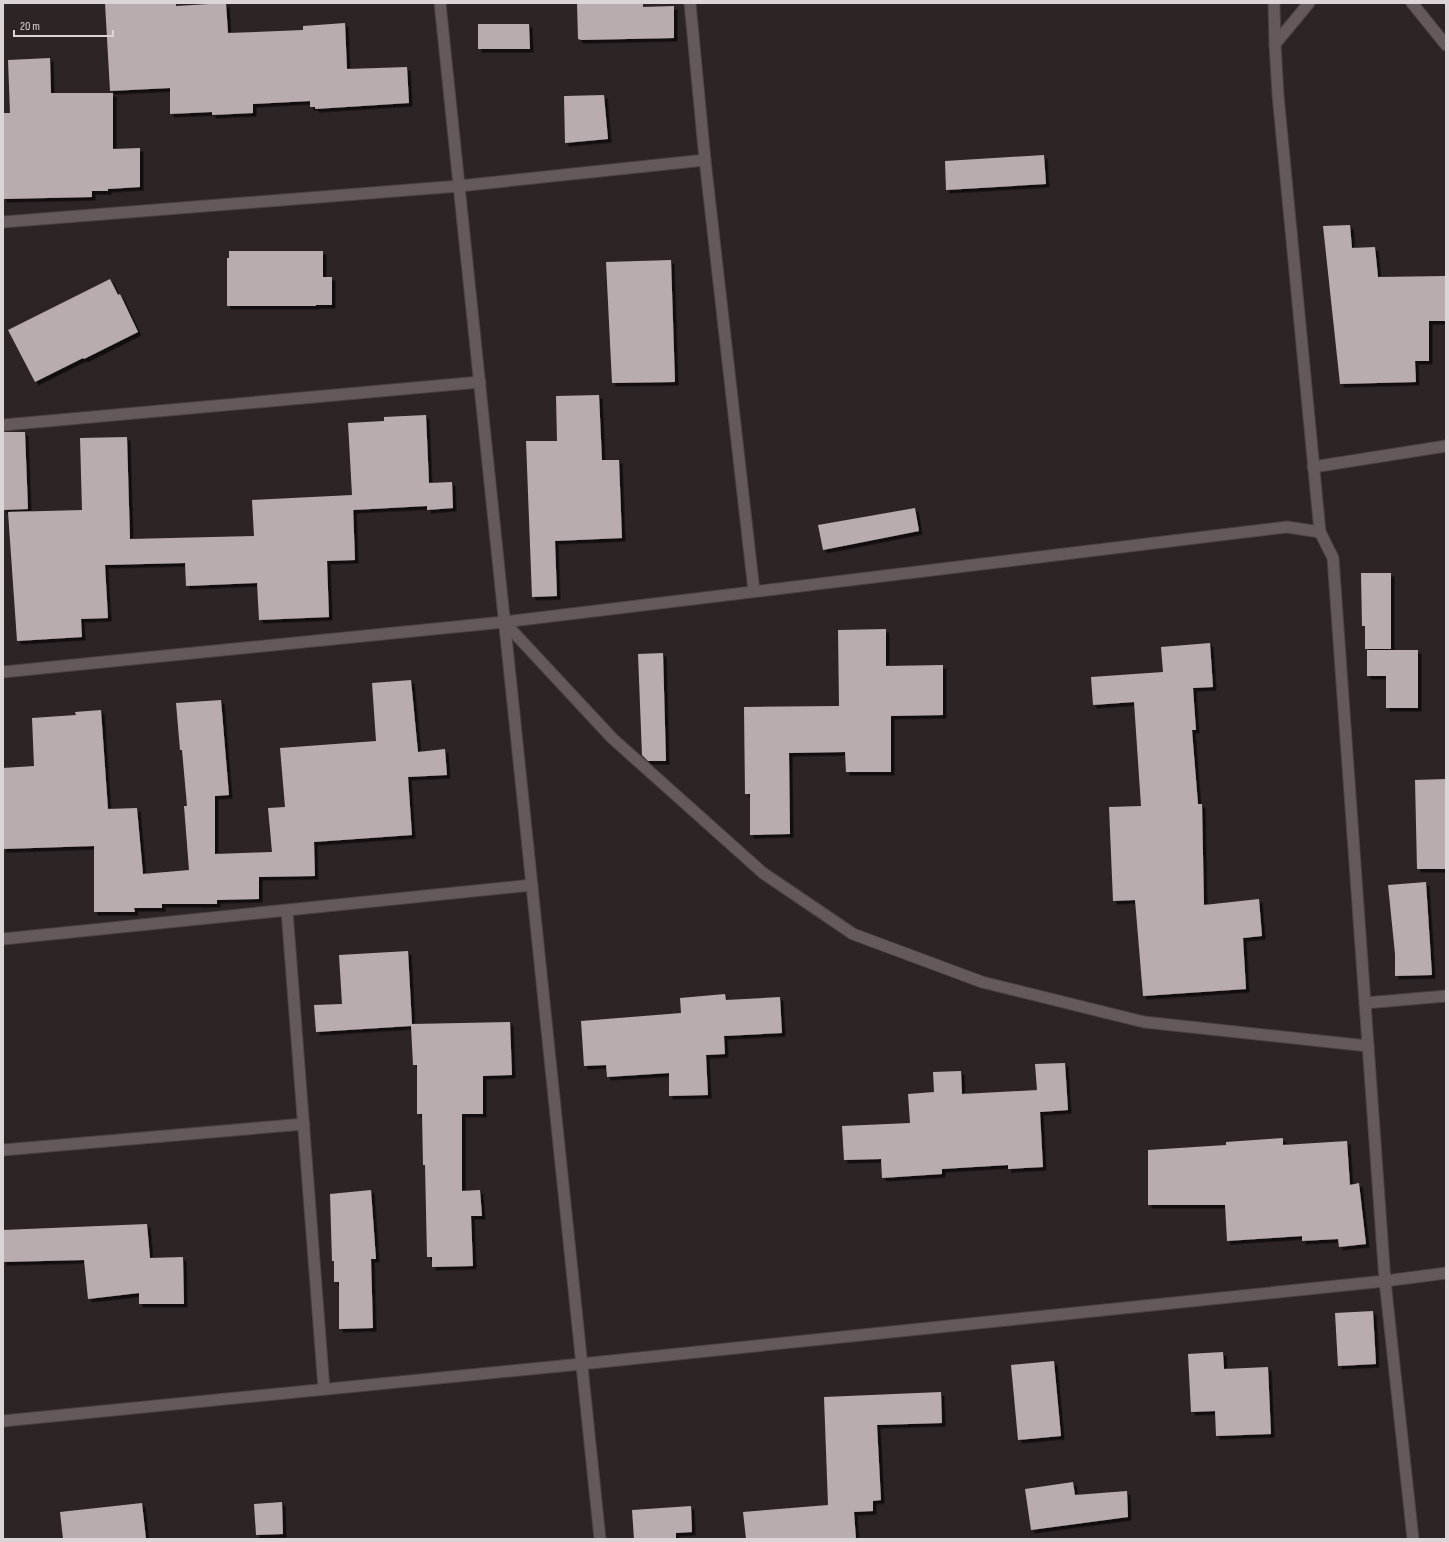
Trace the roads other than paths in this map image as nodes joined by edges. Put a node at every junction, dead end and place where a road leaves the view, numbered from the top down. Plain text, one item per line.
1 (440, 3) edge
2 (690, 3) edge
3 (1274, 3) edge
4 (1309, 3) edge
5 (1412, 3) edge
6 (1275, 44) junction
7 (1446, 45) edge
8 (705, 160) junction
9 (459, 186) junction
10 (3, 222) edge
11 (480, 382) junction
12 (3, 425) edge
13 (1446, 446) edge
14 (1313, 467) junction
15 (1320, 532) junction
16 (754, 591) junction
17 (504, 622) junction
18 (3, 672) edge
19 (532, 886) junction
20 (287, 911) junction
21 (3, 940) edge
22 (1446, 996) edge
23 (1365, 1004) junction
24 (1368, 1046) junction
25 (304, 1124) junction
26 (3, 1150) edge
27 (1446, 1273) edge
28 (1385, 1281) junction
29 (581, 1364) junction
30 (324, 1389) junction
31 (3, 1421) edge
32 (600, 1539) edge
33 (1413, 1539) edge

1 - 9 street
2 - 8 street
3 - 6 street
4 - 6 street
5 - 7 street
6 - 14 street
8 - 9 street
8 - 16 street
9 - 10 street
9 - 11 street
11 - 12 street
11 - 17 street
13 - 14 street
14 - 15 street
15 - 16 street
15 - 23 street
16 - 17 street
17 - 18 street
17 - 19 street
17 - 24 street
19 - 20 street
19 - 29 street
20 - 21 street
20 - 25 street
22 - 23 street
23 - 24 street
24 - 28 street
25 - 26 street
25 - 30 street
27 - 28 street
28 - 29 street
28 - 33 street
29 - 30 street
29 - 32 street
30 - 31 street

